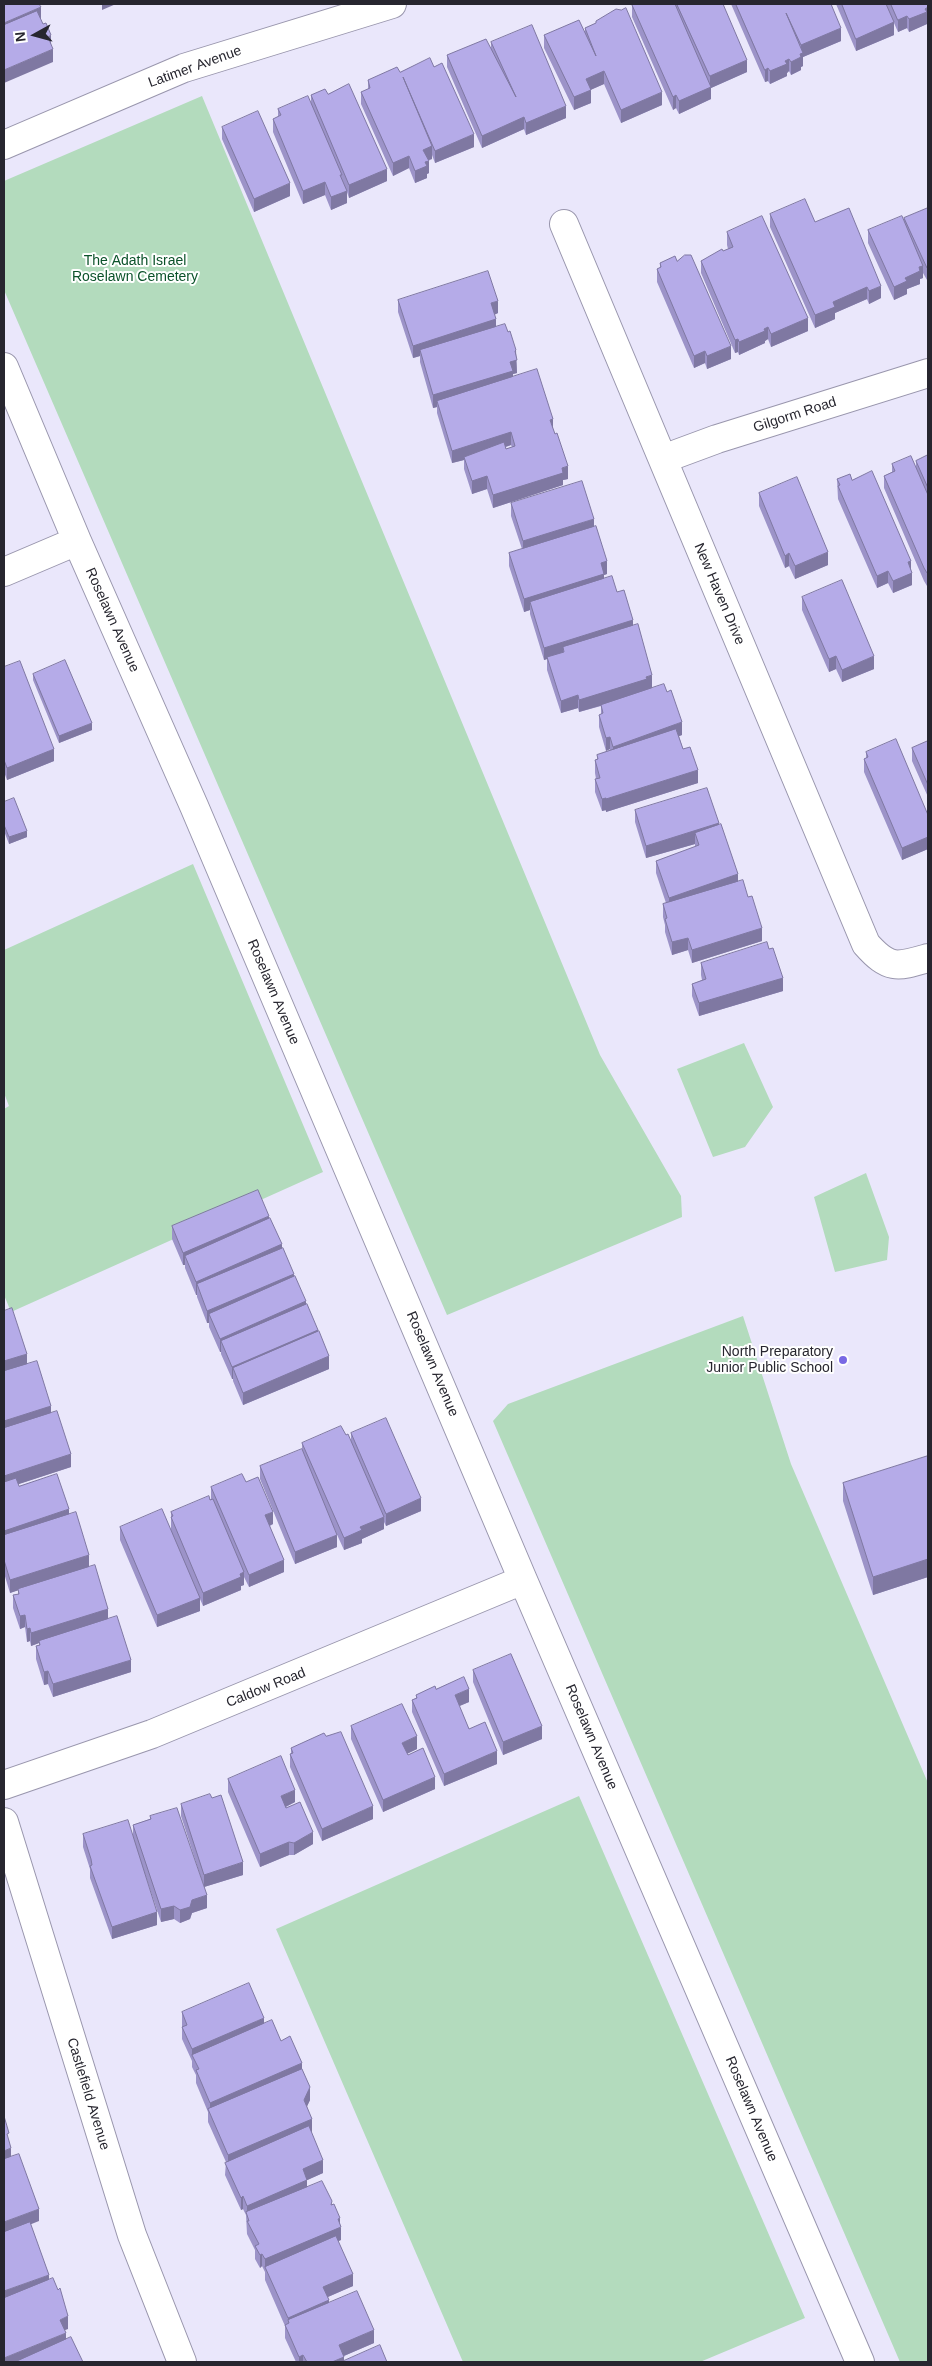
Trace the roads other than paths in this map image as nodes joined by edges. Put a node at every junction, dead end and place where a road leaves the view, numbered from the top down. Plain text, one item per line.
1 (392, 4) edge
2 (4, 145) edge
3 (564, 224) dead end
4 (4, 367) edge
5 (928, 372) edge
6 (663, 459) junction
7 (77, 541) junction
8 (4, 572) edge
9 (928, 958) edge
10 (523, 1580) junction
11 (4, 1785) edge
12 (4, 1822) edge
13 (182, 2362) edge
14 (860, 2362) edge

1 - 2 street, Latimer Avenue
3 - 6 street, New Haven Drive
4 - 7 street, Roselawn Avenue
5 - 6 street, Gilgorm Road
6 - 9 street, New Haven Drive
7 - 8 street
7 - 10 street, Roselawn Avenue
10 - 11 street, Caldow Road
10 - 14 street, Roselawn Avenue
12 - 13 street, Castlefield Avenue

